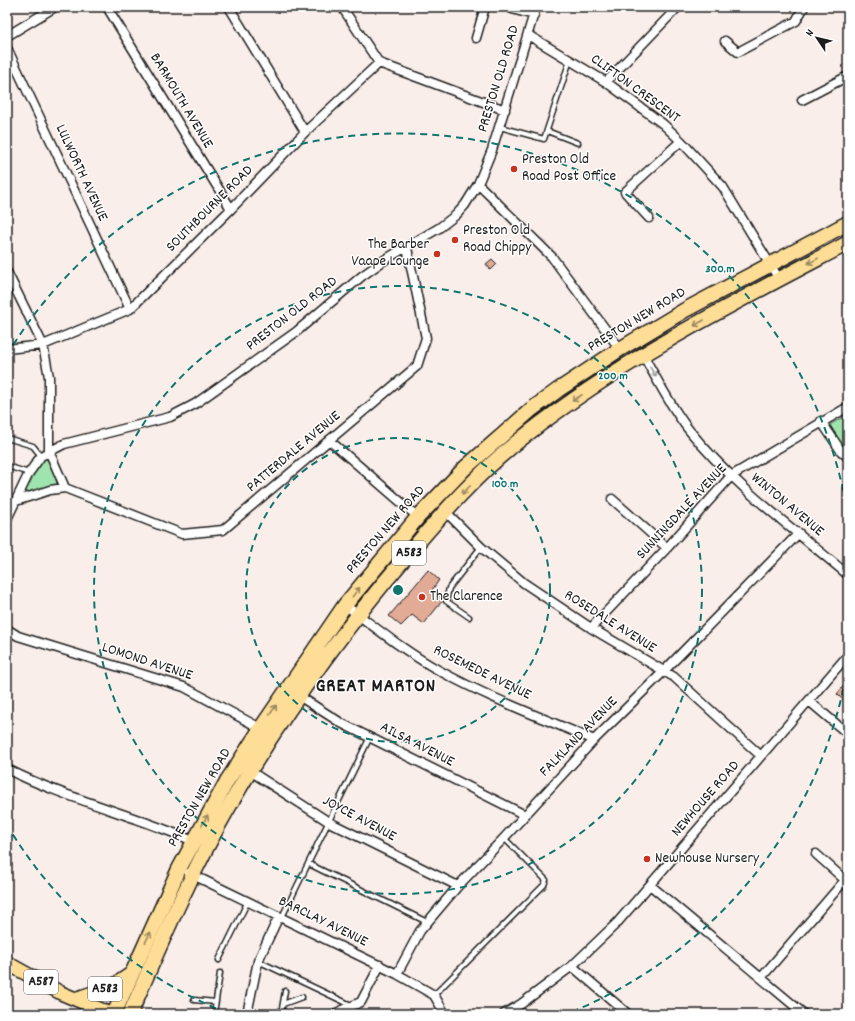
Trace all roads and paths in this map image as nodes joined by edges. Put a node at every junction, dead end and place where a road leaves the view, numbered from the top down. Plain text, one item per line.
1 (55, 7) edge
2 (107, 7) edge
3 (228, 7) edge
4 (342, 7) edge
5 (486, 7) edge
6 (678, 7) edge
7 (804, 7) edge
8 (512, 9) dead end
9 (535, 11) edge
10 (528, 35) junction
11 (7, 36) edge
12 (476, 38) dead end
13 (725, 41) dead end
14 (7, 48) edge
15 (570, 60) junction
16 (379, 63) junction
17 (848, 76) edge
18 (606, 82) junction
19 (802, 100) dead end
20 (505, 110) junction
21 (500, 127) junction
22 (547, 131) junction
23 (305, 132) junction
24 (681, 141) junction
25 (578, 143) dead end
26 (478, 184) junction
27 (230, 209) junction
28 (649, 218) dead end
29 (848, 223) edge
30 (848, 243) edge
31 (407, 248) junction
32 (770, 264) junction
33 (7, 272) edge
34 (779, 279) junction
35 (130, 309) junction
36 (43, 345) junction
37 (7, 349) edge
38 (620, 349) junction
39 (642, 355) junction
40 (848, 407) edge
41 (821, 421) junction
42 (7, 438) edge
43 (329, 440) junction
44 (49, 451) junction
45 (41, 456) junction
46 (848, 457) edge
47 (7, 466) edge
48 (29, 474) junction
49 (731, 476) junction
50 (65, 488) junction
51 (612, 499) dead end
52 (12, 504) edge
53 (445, 511) junction
54 (418, 517) junction
55 (7, 520) edge
56 (799, 533) junction
57 (481, 547) junction
58 (667, 548) junction
59 (848, 576) edge
60 (345, 605) junction
61 (357, 614) junction
62 (469, 617) dead end
63 (591, 628) junction
64 (7, 629) edge
65 (848, 655) edge
66 (663, 672) junction
67 (299, 696) junction
68 (809, 700) junction
69 (267, 732) junction
70 (848, 734) edge
71 (370, 737) junction
72 (594, 740) junction
73 (761, 756) junction
74 (7, 769) edge
75 (250, 771) junction
76 (525, 815) junction
77 (329, 822) junction
78 (504, 838) junction
79 (193, 841) junction
80 (816, 854) dead end
81 (309, 864) junction
82 (179, 869) junction
83 (193, 875) junction
84 (847, 881) edge
85 (650, 885) junction
86 (458, 886) junction
87 (248, 901) junction
88 (281, 916) junction
89 (427, 922) junction
90 (219, 960) dead end
91 (258, 960) junction
92 (7, 963) edge
93 (380, 965) junction
94 (572, 966) junction
95 (132, 973) junction
96 (220, 973) dead end
97 (397, 974) junction
98 (762, 978) junction
99 (285, 991) dead end
100 (434, 995) junction
101 (302, 997) dead end
102 (75, 999) junction
103 (194, 1000) dead end
104 (216, 1002) junction
105 (283, 1004) junction
106 (353, 1006) junction
107 (84, 1014) edge
108 (113, 1014) edge
109 (130, 1014) edge
110 (214, 1014) edge
111 (247, 1014) edge
112 (282, 1014) edge
113 (334, 1014) edge
114 (444, 1014) edge
115 (504, 1014) edge
116 (628, 1014) edge
117 (804, 1014) edge

1 - 11 street
2 - 27 street, BARMOUTH AVENUE
3 - 23 street
4 - 16 street
5 - 12 street
6 - 18 street
7 - 13 street
8 - 9 street
9 - 10 street, PRESTON OLD ROAD
10 - 15 street, CLIFTON CRESCENT
10 - 20 street, PRESTON OLD ROAD
14 - 35 street, LULWORTH AVENUE
15 - 18 street, CLIFTON CRESCENT
15 - 22 lane
16 - 20 street
16 - 23 street, SOUTHBOURNE ROAD
17 - 19 street
18 - 24 street, CLIFTON CRESCENT
20 - 21 street, PRESTON OLD ROAD
21 - 22 lane
21 - 26 street, PRESTON OLD ROAD
22 - 25 lane
23 - 27 street, SOUTHBOURNE ROAD
24 - 28 street
24 - 32 street, CLIFTON CRESCENT
26 - 31 street, PRESTON OLD ROAD
26 - 38 street
27 - 35 street, SOUTHBOURNE ROAD
29 - 32 highway, PRESTON NEW ROAD / A583
30 -> 34 highway, PRESTON NEW ROAD / A583
31 - 43 street, PATTERDALE AVENUE
31 - 44 street, PRESTON OLD ROAD
32 - 34 street, CLIFTON CRESCENT
32 - 38 highway, PRESTON NEW ROAD / A583
33 - 36 street
34 -> 39 highway, PRESTON NEW ROAD / A583
35 - 36 street, SOUTHBOURNE ROAD
36 - 37 street, SOUTHBOURNE ROAD
36 - 44 street
38 - 54 highway, PRESTON NEW ROAD / A583
39 -> 49 street, WINTON AVENUE
39 -> 53 highway, PRESTON NEW ROAD / A583
40 - 41 street, SUNNINGDALE AVENUE
41 - 46 street
41 - 49 street, SUNNINGDALE AVENUE
42 - 45 lane
43 - 50 street, PATTERDALE AVENUE
43 - 54 street
44 - 45 street, PRESTON OLD ROAD
44 - 50 street
45 - 48 street, PRESTON OLD ROAD
47 - 48 lane
48 - 52 street, PRESTON OLD ROAD
49 - 56 street, WINTON AVENUE
49 - 58 street, SUNNINGDALE AVENUE
50 - 52 street
51 - 58 street
52 - 55 street, PRESTON OLD ROAD
53 - 57 street, ROSEDALE AVENUE
53 - 61 highway, PRESTON NEW ROAD / A583
60 -> 54 highway, PRESTON NEW ROAD / A583
56 - 59 street, WINTON AVENUE
56 - 66 street, FALKLAND AVENUE
57 - 62 lane
57 - 63 street, ROSEDALE AVENUE
58 - 63 street, SUNNINGDALE AVENUE
60 - 61 street, ROSEMEDE AVENUE
69 -> 60 highway, PRESTON NEW ROAD / A583
61 - 67 highway, PRESTON NEW ROAD / A583
61 - 72 street, ROSEMEDE AVENUE
63 - 66 street, ROSEDALE AVENUE
64 - 69 street, LOMOND AVENUE
65 - 68 street, NEWHOUSE ROAD
66 - 72 street, FALKLAND AVENUE
66 - 73 street, ROSEDALE AVENUE
67 - 69 highway, PRESTON NEW ROAD / A583
67 - 71 street, AILSA AVENUE
68 - 70 street
68 - 73 street, NEWHOUSE ROAD
69 - 75 highway, PRESTON NEW ROAD / A583
79 -> 69 highway, PRESTON NEW ROAD / A583
71 - 76 street, AILSA AVENUE
71 - 77 lane
72 - 76 street, FALKLAND AVENUE
73 - 85 street, NEWHOUSE ROAD
74 - 79 street
75 - 77 street, JOYCE AVENUE
75 - 83 highway, PRESTON NEW ROAD / A583
76 - 78 street, FALKLAND AVENUE
77 - 81 lane
77 - 86 street, JOYCE AVENUE
78 - 86 street, FALKLAND AVENUE
78 - 100 lane
79 - 82 highway, PRESTON NEW ROAD / A583
80 - 84 street
81 - 88 lane
81 - 89 lane
82 - 83 street, BARCLAY AVENUE
95 -> 82 highway, PRESTON NEW ROAD / A583
83 - 87 street, BARCLAY AVENUE
83 - 109 highway, PRESTON NEW ROAD / A583
84 - 98 street
85 - 94 street, NEWHOUSE ROAD
85 - 98 street
86 - 89 street, FALKLAND AVENUE
87 - 88 street, BARCLAY AVENUE
87 - 90 lane
88 - 91 street
88 - 93 street, BARCLAY AVENUE
89 - 97 street, FALKLAND AVENUE
91 - 106 lane
91 - 111 street
92 - 102 main road, A587
93 - 97 street, BARCLAY AVENUE
93 - 106 street
94 - 115 street, NEWHOUSE ROAD
94 - 116 street
95 - 102 main road, A583
95 - 108 highway, PRESTON NEW ROAD / A583
96 - 104 lane
97 - 100 street, BARCLAY AVENUE
98 - 117 street
99 - 105 lane
100 - 114 street
101 - 105 lane
102 - 107 main road, A583
102 - 108 main road, A587
103 - 104 lane
104 - 110 lane
105 - 112 lane
106 - 113 street

